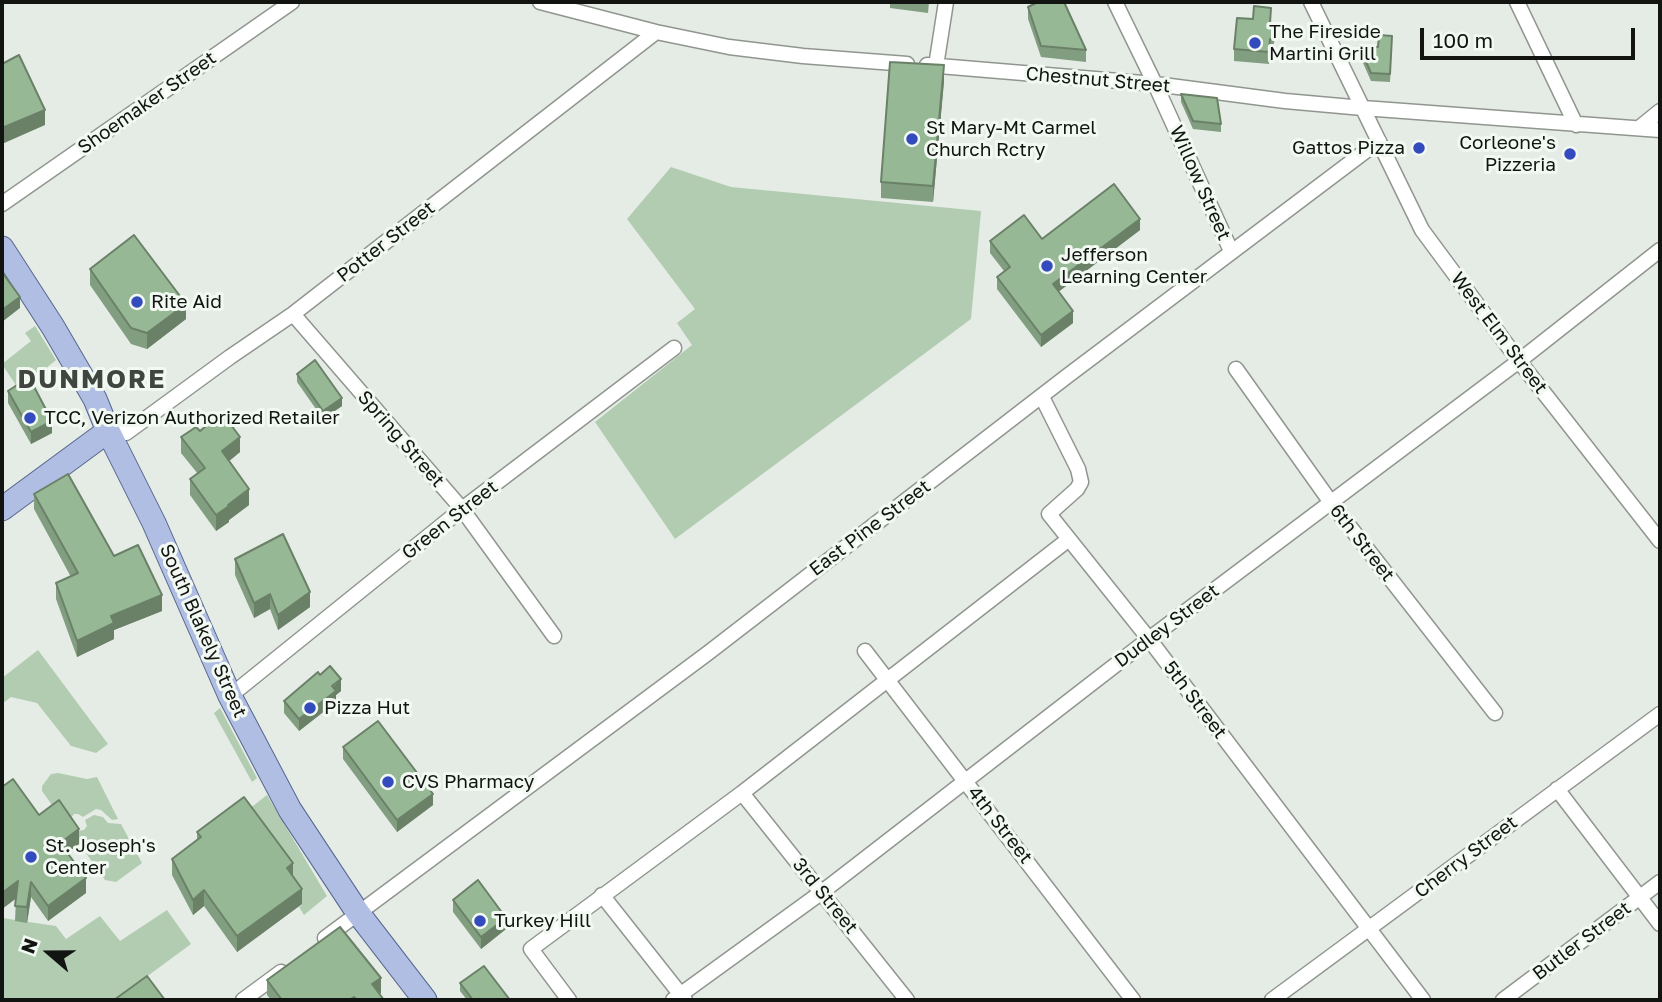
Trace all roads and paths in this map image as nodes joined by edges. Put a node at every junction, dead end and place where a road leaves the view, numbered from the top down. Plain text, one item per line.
1 (292, 2) edge
2 (540, 2) edge
3 (946, 2) edge
4 (1115, 2) edge
5 (1311, 2) edge
6 (1517, 2) edge
7 (656, 32) junction
8 (936, 66) junction
9 (1155, 84) junction
10 (1363, 108) junction
11 (1660, 111) edge
12 (1576, 125) junction
13 (1639, 128) junction
14 (1660, 130) edge
15 (1379, 141) junction
16 (2, 204) edge
17 (1660, 250) edge
18 (1231, 251) junction
19 (3, 252) edge
20 (293, 314) junction
21 (674, 348) dead end
22 (1519, 361) junction
23 (1236, 369) dead end
24 (1042, 397) junction
25 (108, 431) junction
26 (1332, 505) junction
27 (2, 509) edge
28 (462, 509) junction
29 (1069, 539) junction
30 (1660, 541) edge
31 (554, 636) dead end
32 (1149, 639) junction
33 (864, 651) dead end
34 (887, 680) junction
35 (230, 696) junction
36 (1495, 713) dead end
37 (1660, 714) edge
38 (965, 780) junction
39 (1557, 789) junction
40 (742, 793) junction
41 (1660, 882) edge
42 (822, 892) junction
43 (602, 895) junction
44 (1640, 897) junction
45 (358, 913) junction
46 (1660, 924) edge
47 (1368, 929) junction
48 (318, 943) edge
49 (288, 966) edge
50 (250, 998) edge
51 (679, 998) edge
52 (425, 1000) edge
53 (569, 1000) edge
54 (907, 1000) edge
55 (1133, 1000) edge
56 (1272, 1000) edge
57 (1423, 1000) edge
58 (1503, 1000) edge

1 - 16 street, Shoemaker Street
2 - 7 street, Chestnut Street
3 - 8 street
4 - 9 street, Willow Street
5 - 10 street, West Elm Street
6 - 12 street
7 - 8 street, Chestnut Street
7 - 20 street, Potter Street
8 - 9 street, Chestnut Street
9 - 10 street, Chestnut Street
9 - 18 street, Willow Street
10 - 12 street, Chestnut Street
10 - 15 street, West Elm Street
11 - 13 street
12 - 13 street, Chestnut Street
13 - 14 street, Chestnut Street
15 - 18 street, East Pine Street
15 - 22 street, West Elm Street
17 - 22 street, Dudley Street
18 - 24 street, East Pine Street
19 - 25 main road, South Blakely Street
20 - 25 street, Potter Street
20 - 28 street, Spring Street
21 - 28 street, Green Street
22 - 26 street, Dudley Street
22 - 30 street, West Elm Street
23 - 26 street, 6th Street
24 - 29 street, 5th Street
24 - 45 street, East Pine Street
25 - 27 main road
25 - 35 main road, South Blakely Street
26 - 32 street, Dudley Street
26 - 36 street, 6th Street
28 - 31 street, Spring Street
28 - 35 street, Green Street
29 - 32 street, 5th Street
29 - 34 street
32 - 38 street, Dudley Street
32 - 47 street, 5th Street
33 - 34 street, 4th Street
34 - 38 street, 4th Street
34 - 40 street
35 - 45 main road, South Blakely Street
37 - 39 street, Cherry Street
38 - 42 street, Dudley Street
38 - 55 street, 4th Street
39 - 44 street
39 - 47 street, Cherry Street
40 - 42 street, 3rd Street
40 - 43 street
41 - 44 street, Butler Street
42 - 51 street, Dudley Street
42 - 54 street, 3rd Street
43 - 51 street
43 - 53 street
44 - 46 street
44 - 58 street, Butler Street
45 - 48 street, East Pine Street
45 - 52 main road, South Blakely Street
47 - 56 street, Cherry Street
47 - 57 street, 5th Street
49 - 50 street

